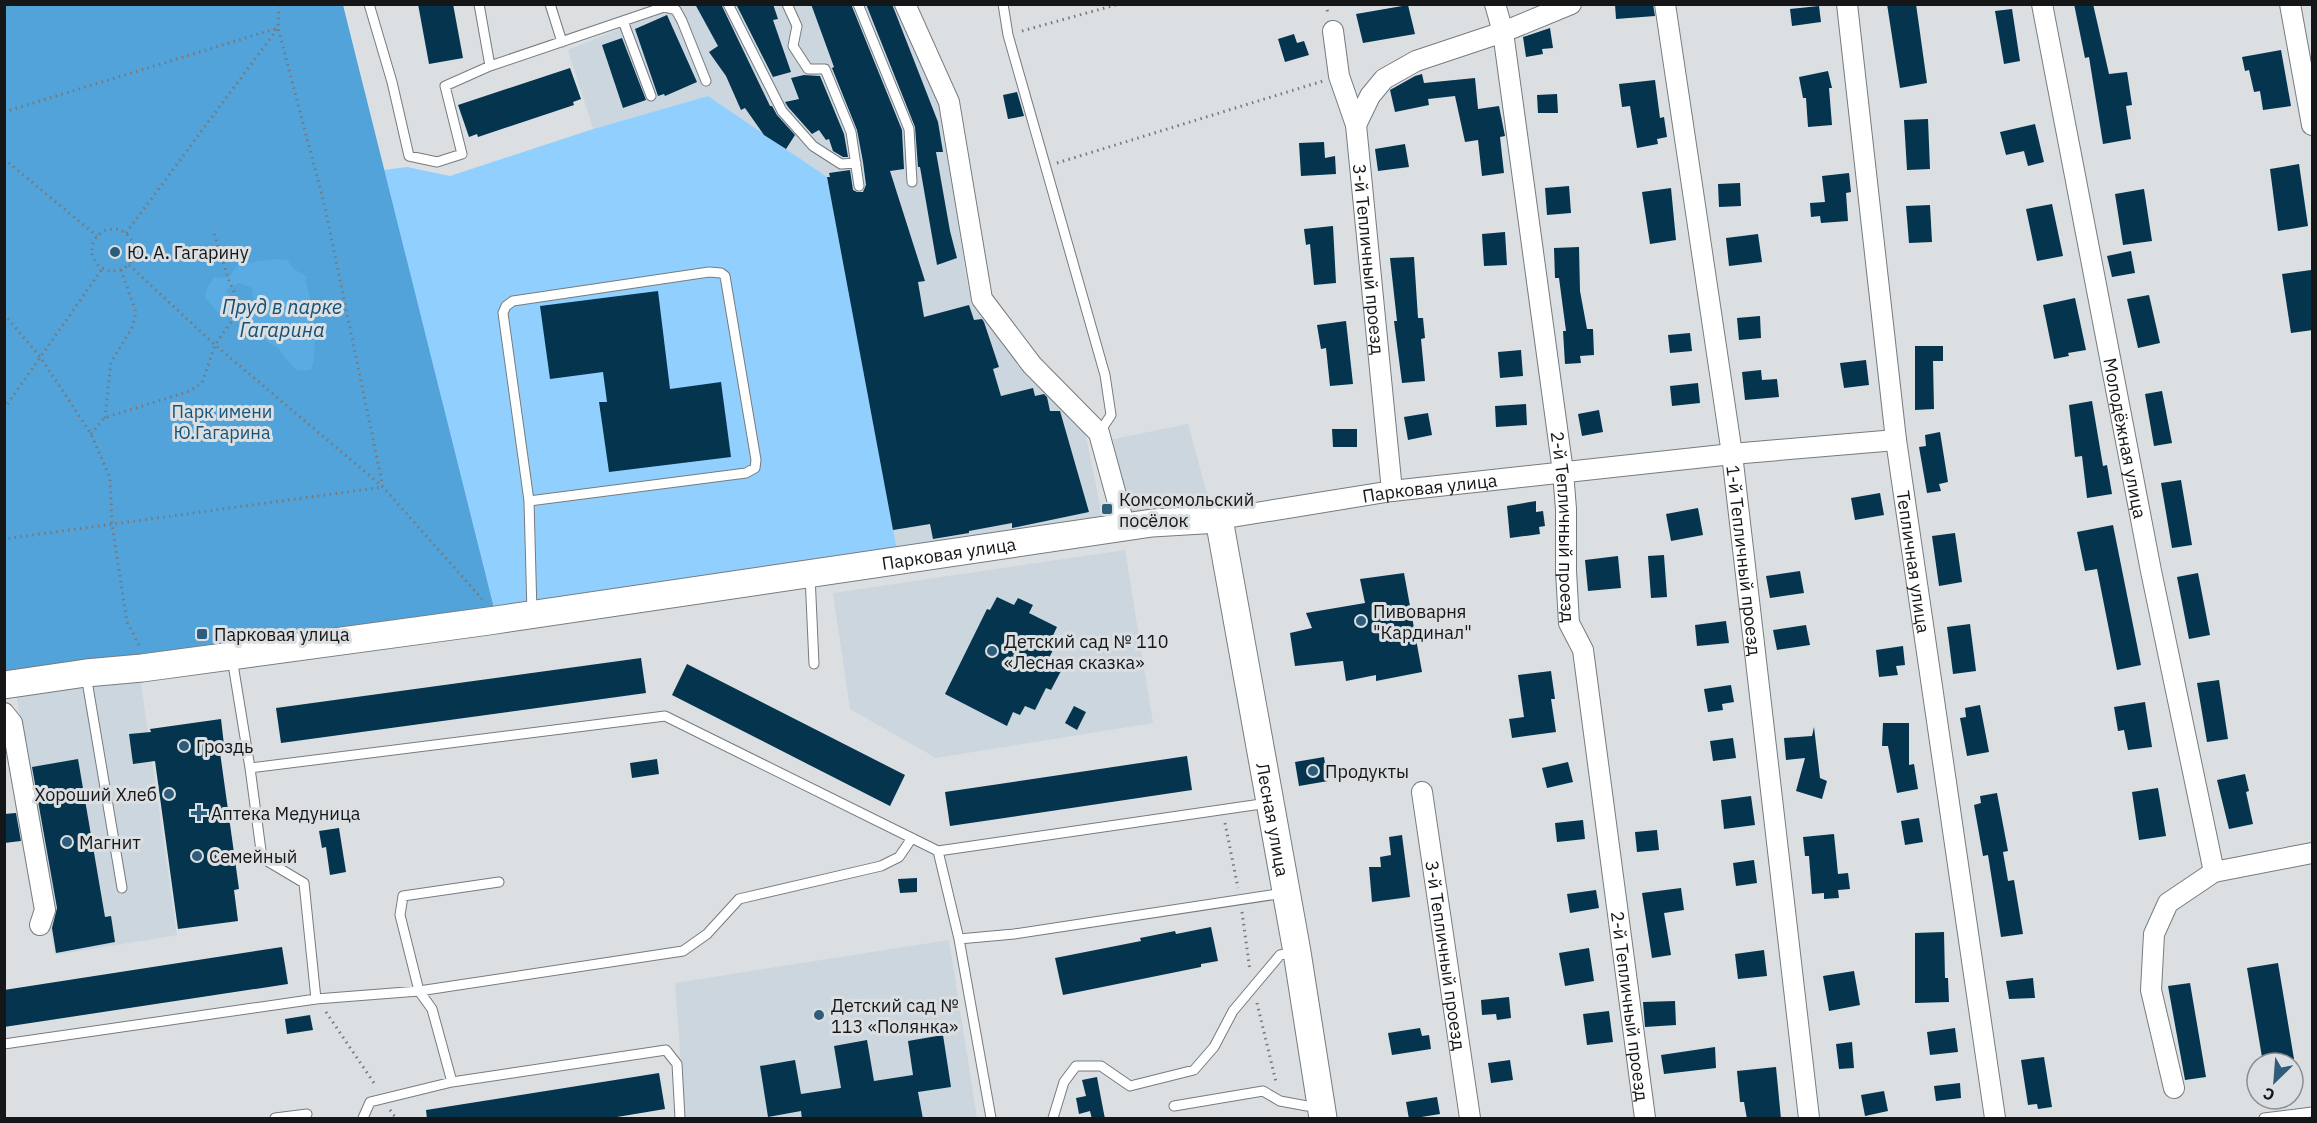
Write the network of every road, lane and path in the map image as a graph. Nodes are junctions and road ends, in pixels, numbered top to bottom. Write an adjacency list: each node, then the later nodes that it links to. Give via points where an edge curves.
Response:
1 (369, 4): 23 (lane, via 409,156 437,162 462,154 445,86)
2 (479, 4): 23 (lane)
3 (550, 4): 22 (lane)
4 (728, 4): 31 (lane, via 782,111 813,146 841,164)
5 (787, 4): 31 (lane, via 798,26 793,46 808,69 825,69 851,132)
6 (858, 4): 33 (lane, via 909,129)
7 (905, 4): 46 (street, via 949,102 982,299 1032,365)
8 (1003, 4): 21 (lane)
9 (1119, 4): 21 (path)
10 (1495, 4): 20 (street, 2-й Тепличный проезд)
11 (1571, 4): 20 (street)
12 (1665, 4): 49 (street, 1-й Тепличный проезд)
13 (1847, 4): 48 (street, Тепличная улица)
14 (2042, 4): 74 (street, Молодёжная улица, via 2151,570)
15 (2290, 4): 29 (street)
16 (279, 7): 18 (path)
17 (623, 21): 22 (lane); 25 (lane, via 664,7 675,10); 26 (lane)
18 (278, 28): 27 (path); 36 (path); 51 (path, via 324,203)
19 (1333, 31): 24 (street, 3-й Тепличный проезд)
20 (1503, 32): 28 (street, via 1416,61 1384,78); 50 (street, 2-й Тепличный проезд)
21 (1008, 35): 32 (lane)
22 (562, 42): 23 (lane)
23 (490, 66)
24 (1339, 76): 28 (street, 3-й Тепличный проезд); 32 (path)
25 (706, 81)
26 (651, 96)
27 (4, 112)
28 (1356, 124): 52 (street, 3-й Тепличный проезд)
29 (2313, 125)
30 (4, 159): 37 (path)
31 (856, 163): 34 (lane)
32 (1046, 166): 46 (lane, via 1105,375 1112,416)
33 (912, 182)
34 (859, 186)
35 (213, 230): 42 (path, via 241,308)
36 (126, 233): 37 (path, via 111,229); 38 (path, via 135,249)
37 (97, 236): 39 (path, via 92,249 96,264)
38 (129, 265): 40 (path); 42 (path)
39 (102, 269): 40 (path); 43 (path)
40 (121, 270): 45 (path, via 136,312 132,328 111,362)
41 (4, 314): 43 (path)
42 (215, 345): 45 (path, via 202,383 190,391); 51 (path)
43 (41, 358): 44 (path); 47 (path)
44 (4, 410)
45 (104, 418): 47 (path)
46 (1099, 433): 56 (street)
47 (91, 434): 55 (path, via 110,478)
48 (1896, 440): 49 (street, Парковая улица); 103 (street, Тепличная улица)
49 (1732, 453): 50 (street, Парковая улица); 102 (street, 1-й Тепличный проезд)
50 (1563, 472): 52 (street, Парковая улица); 101 (street, 2-й Тепличный проезд, via 1569,623 1583,650)
51 (383, 487): 55 (path); 60 (path, via 485,603)
52 (1392, 491): 54 (street, Парковая улица)
53 (529, 501): 53 (lane, via 746,473 755,468 725,276 709,272 513,301 506,306 503,313); 59 (lane)
54 (1219, 519): 56 (street, Парковая улица); 69 (street, Лесная улица)
55 (112, 524): 57 (path); 63 (path, via 127,622 139,646)
56 (1125, 528): 58 (street, Парковая улица)
57 (4, 540)
58 (810, 573): 59 (street, Парковая улица); 62 (lane)
59 (532, 614): 60 (street, Парковая улица)
60 (489, 621): 61 (street, Парковая улица)
61 (231, 655): 63 (street, Парковая улица); 67 (lane)
62 (813, 664)
63 (142, 668): 64 (street, Парковая улица)
64 (86, 673): 65 (street, Парковая улица); 76 (lane)
65 (4, 685)
66 (4, 713): 79 (street, via 12,723 45,909)
67 (250, 768): 71 (lane, via 665,716); 84 (lane, via 262,858 304,883)
68 (1422, 792): 100 (street, 3-й Тепличный проезд)
69 (1270, 802): 70 (lane); 77 (street, Лесная улица)
70 (1222, 810): 72 (lane); 78 (path)
71 (912, 838): 72 (lane); 83 (lane, via 899,857 881,866 739,899 707,934 683,951)
72 (938, 851): 80 (lane)
73 (2313, 853): 74 (street)
74 (2214, 872): 87 (street, via 2168,903 2154,934 2151,990)
75 (499, 882): 83 (lane, via 403,896 400,915)
76 (122, 888)
77 (1286, 893): 78 (lane); 81 (street, Лесная улица)
78 (1240, 900): 80 (lane); 82 (path)
79 (40, 925)
80 (959, 939): 98 (lane)
81 (1297, 952): 82 (lane, via 1280,955); 91 (street, Лесная улица)
82 (1253, 987): 89 (path); 99 (lane, via 1194,1070 1130,1086 1101,1066 1076,1066 1064,1082)
83 (419, 991): 84 (lane); 86 (lane, via 432,1009)
84 (316, 999): 85 (lane); 88 (path)
85 (4, 1044)
86 (452, 1082): 88 (lane); 97 (lane, via 666,1050 676,1064)
87 (2174, 1088)
88 (383, 1097): 95 (lane, via 370,1102); 96 (path)
89 (1280, 1101): 90 (lane, via 1263,1091); 91 (lane)
90 (1174, 1106)
91 (1322, 1112)
92 (2313, 1112): 104 (lane)
93 (308, 1114): 94 (lane)
94 (275, 1119)
95 (363, 1119)
96 (396, 1119)
97 (680, 1119)
98 (991, 1119)
99 (1053, 1119)
100 (1470, 1119)
101 (1645, 1119)
102 (1809, 1119)
103 (1995, 1119)
104 (2264, 1119)

